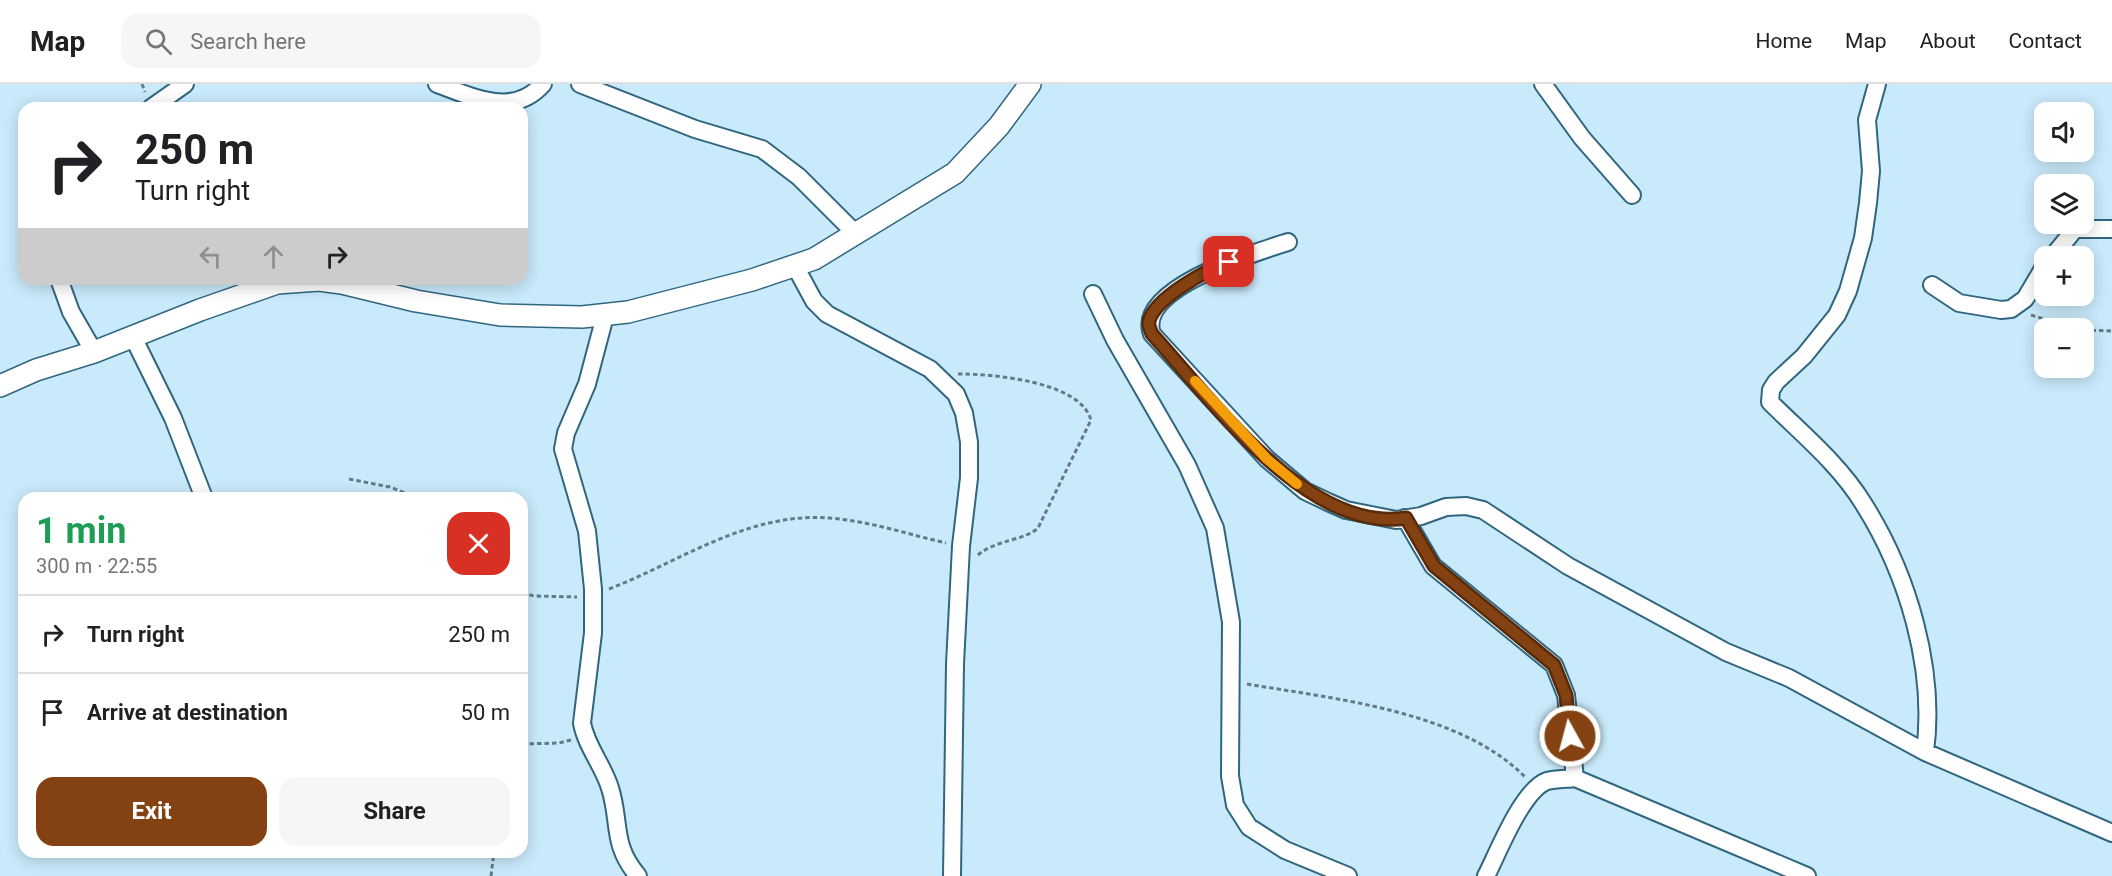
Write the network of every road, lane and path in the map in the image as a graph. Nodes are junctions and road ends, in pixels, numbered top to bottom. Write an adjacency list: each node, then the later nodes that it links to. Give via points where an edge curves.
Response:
1 (185, 84): 8 (street)
2 (436, 84): 9 (street, via 472,97)
3 (543, 84): 10 (street, via 531,97)
4 (580, 84): 13 (street, via 695,129 762,149 799,177)
5 (1030, 84): 13 (street, via 999,126 955,173)
6 (1543, 84): 11 (street, via 1582,138)
7 (1877, 84): 43 (street, via 1867,120 1871,171 1868,203 1848,291 1837,315 1804,356 1776,382 1769,396 1770,402 1821,452 1863,502 1889,551 1910,601 1927,690 1929,722)
8 (160, 102)
9 (506, 102)
10 (516, 102)
11 (1632, 195)
12 (2112, 229): 15 (street, via 2075,229)
13 (855, 233): 16 (street, via 814,259)
14 (1288, 242): 35 (street, via 1213,268 1182,286 1150,317 1152,334 1267,459 1305,490 1346,510 1374,517)
15 (2061, 246)
16 (795, 266): 24 (street); 30 (street, via 814,301 827,314)
17 (2034, 284): 23 (street, via 2025,299)
18 (61, 285): 29 (street, via 71,312)
19 (270, 285): 28 (street)
20 (350, 285): 24 (street, via 500,315)
21 (1932, 285): 23 (street, via 1959,303 2001,310)
22 (1094, 294): 40 (street, via 1187,465 1215,528 1231,622)
23 (2013, 308): 25 (path)
24 (605, 316): 39 (street, via 588,384 563,449 587,531)
25 (2037, 318)
26 (2094, 330): 27 (path)
27 (2112, 331)
28 (133, 337): 29 (street); 33 (street, via 173,418)
29 (94, 352): 31 (street)
30 (934, 373): 36 (street, via 960,399 967,429 969,478); 37 (path, via 1038,383 1082,405 1091,420 1038,528 1033,533 995,543)
31 (0, 386)
32 (350, 479): 34 (path)
33 (202, 492)
34 (403, 492)
35 (1406, 518): 43 (street, via 1446,507 1484,510 1568,566 1726,652 1789,678); 44 (street, via 1434,566 1554,665 1566,695)
36 (961, 546): 37 (street); 39 (path, via 854,520 826,518 765,524 713,541)
37 (960, 573): 50 (street, via 954,664)
38 (528, 594): 39 (path, via 561,598)
39 (594, 595): 41 (street)
40 (1233, 682): 45 (path, via 1374,706 1435,724 1505,759); 51 (street, via 1230,776 1235,806 1249,826 1285,850)
41 (584, 734): 42 (path, via 559,743); 49 (street, via 609,785 621,849)
42 (528, 744)
43 (1925, 752): 46 (street)
44 (1575, 778): 45 (street, via 1547,781); 53 (street)
45 (1536, 788): 52 (street)
46 (2112, 832)
47 (493, 858): 48 (path)
48 (491, 876)
49 (638, 876)
50 (952, 876)
51 (1348, 876)
52 (1486, 876)
53 (1807, 876)

